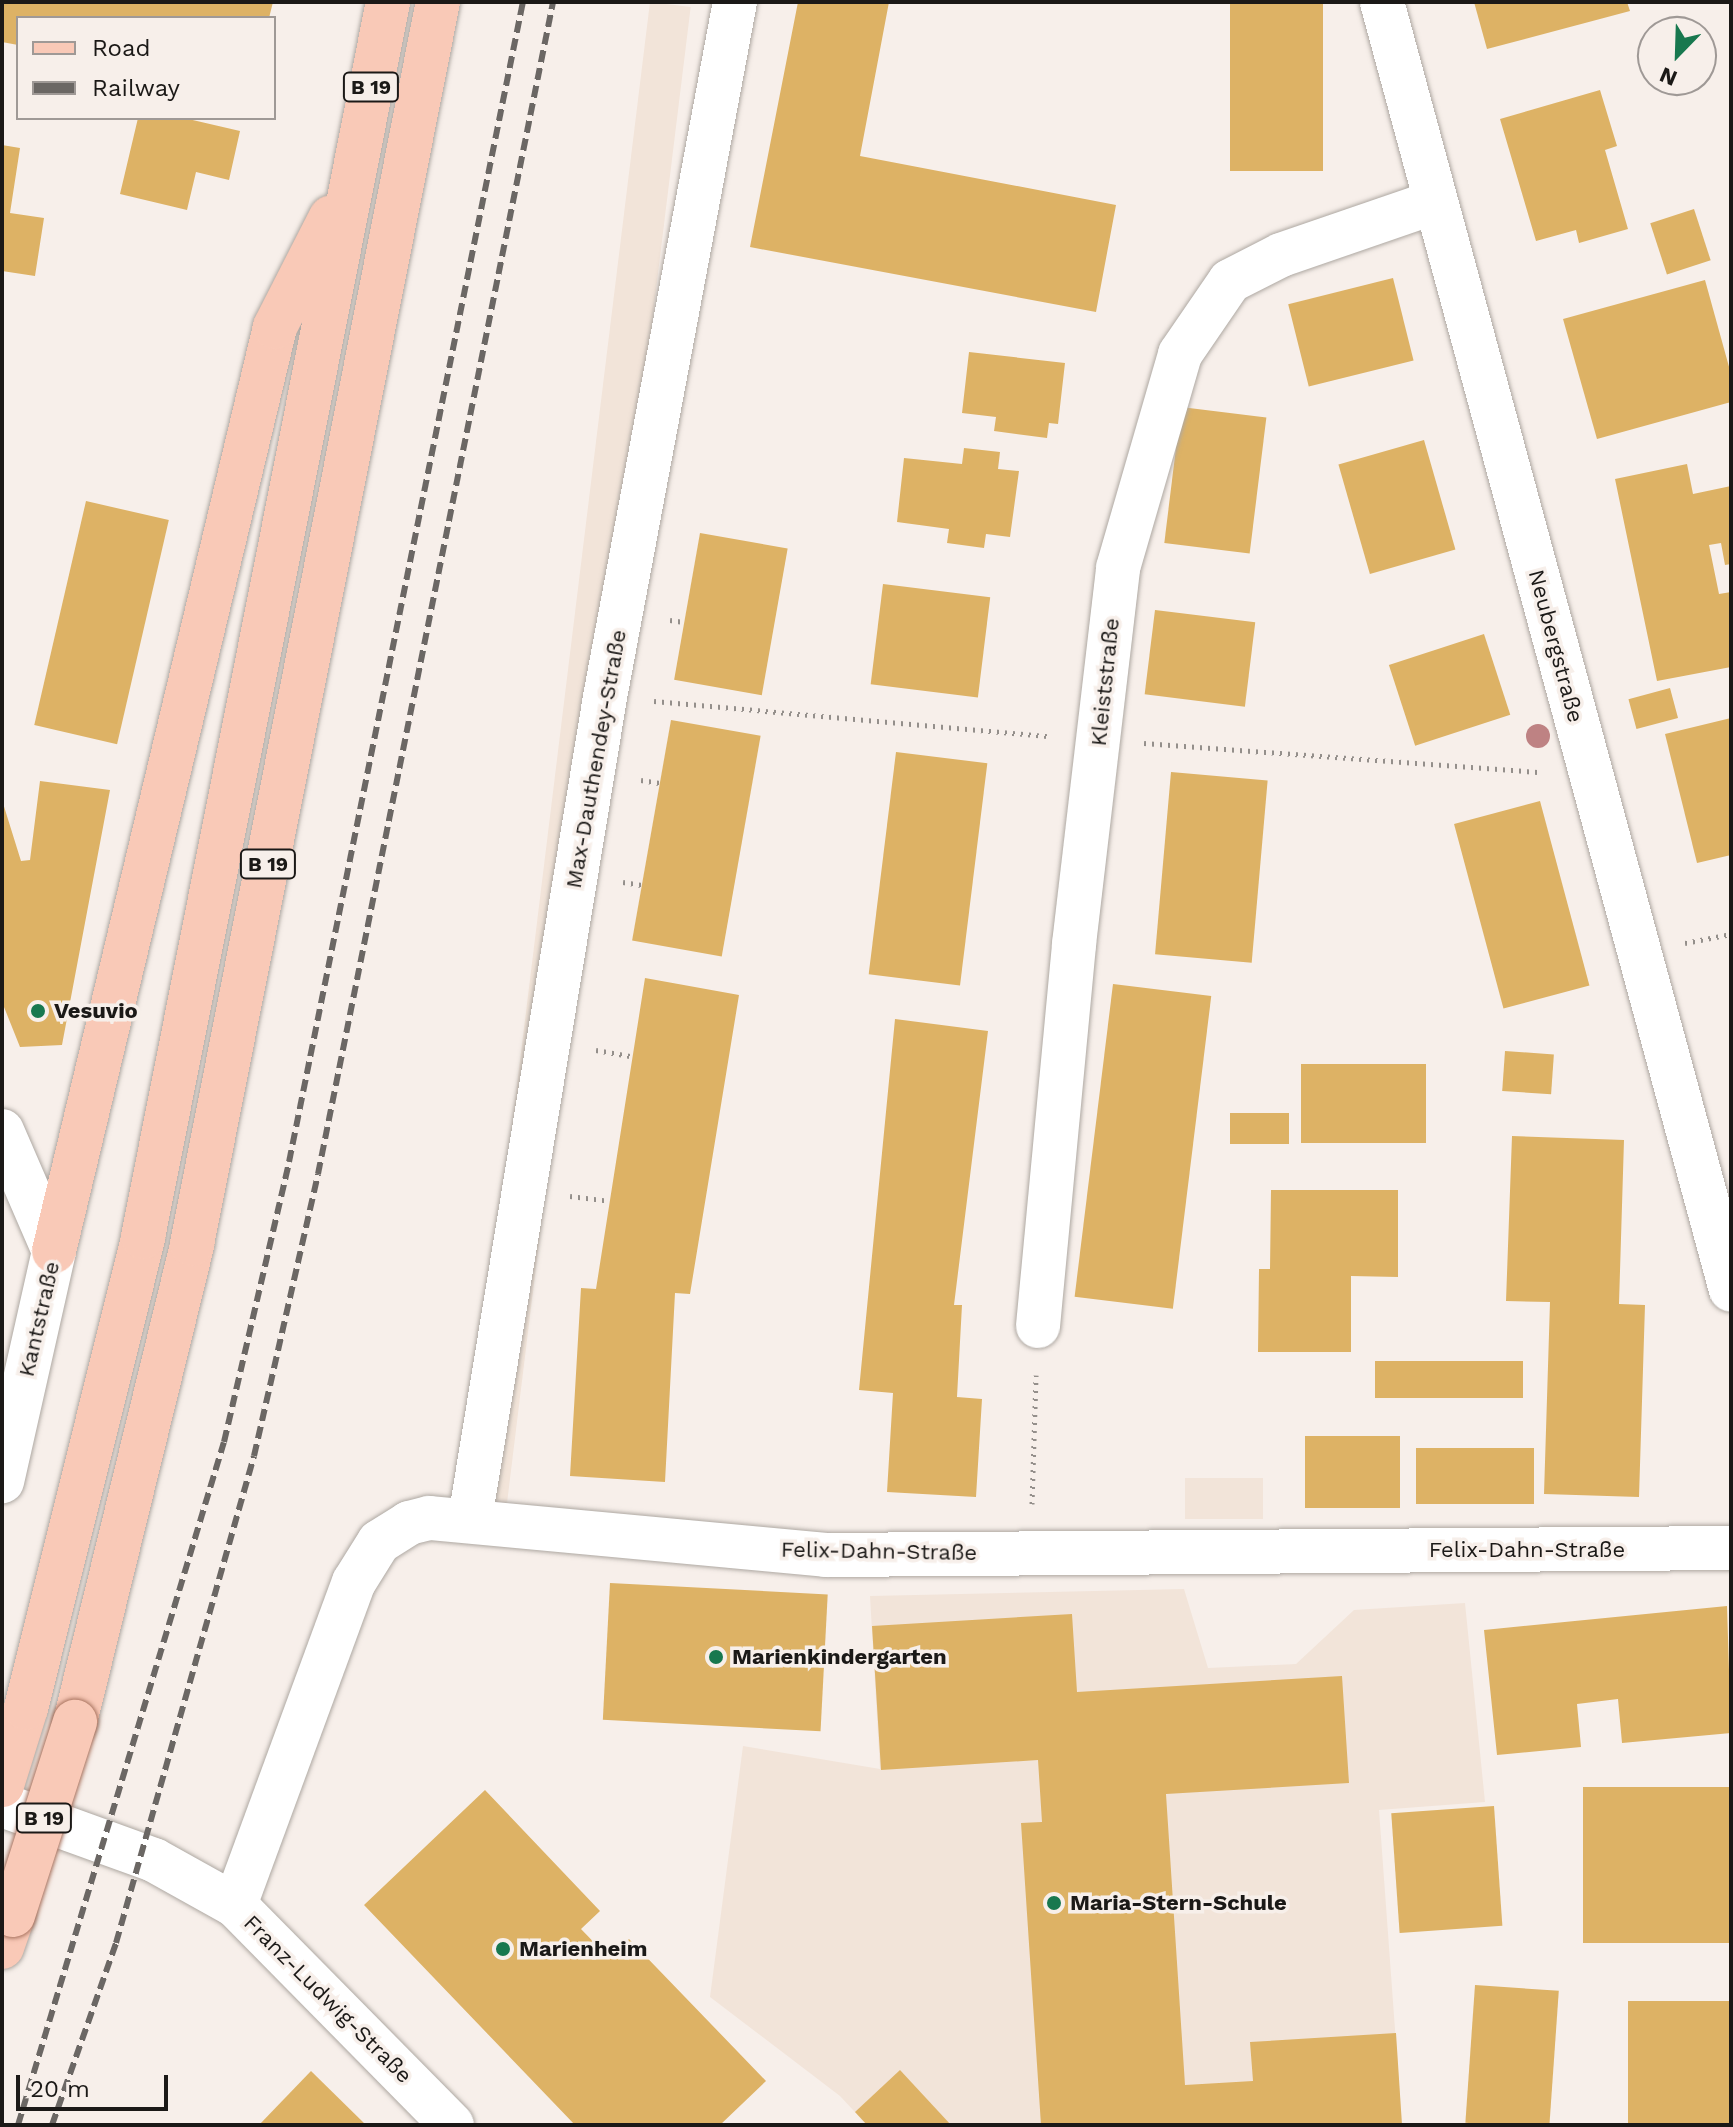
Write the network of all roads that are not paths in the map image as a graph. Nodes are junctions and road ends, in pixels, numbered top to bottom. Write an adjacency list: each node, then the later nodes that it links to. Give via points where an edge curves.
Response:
1 (388, 2): 5 (main road, B 19)
2 (438, 2): 17 (main road, B 19, bridge, via 192,1244 75,1722)
3 (735, 2): 12 (street, Max-Dauthendey-Straße, via 605,697)
4 (1382, 2): 6 (street, Neubergstraße)
5 (355, 173): 8 (main road, via 275,327); 14 (main road, B 19, via 143,1237 26,1708)
6 (1435, 202): 9 (street, Neubergstraße); 10 (street, Kleiststraße, via 1281,255 1230,281 1180,354 1118,568)
7 (2, 1131): 8 (street)
8 (54, 1251): 11 (street, Kantstraße)
9 (1731, 1290)
10 (1038, 1326)
11 (2, 1481)
12 (470, 1519): 13 (street, Felix-Dahn-Straße, via 825,1555); 16 (street, Felix-Dahn-Straße, via 409,1523 369,1555 354,1582)
13 (1731, 1548)
14 (2, 1785)
15 (2, 1805): 16 (street, Franz-Ludwig-Straße, via 154,1860)
16 (235, 1905): 18 (street, Franz-Ludwig-Straße)
17 (7, 1931)
18 (452, 2125)

